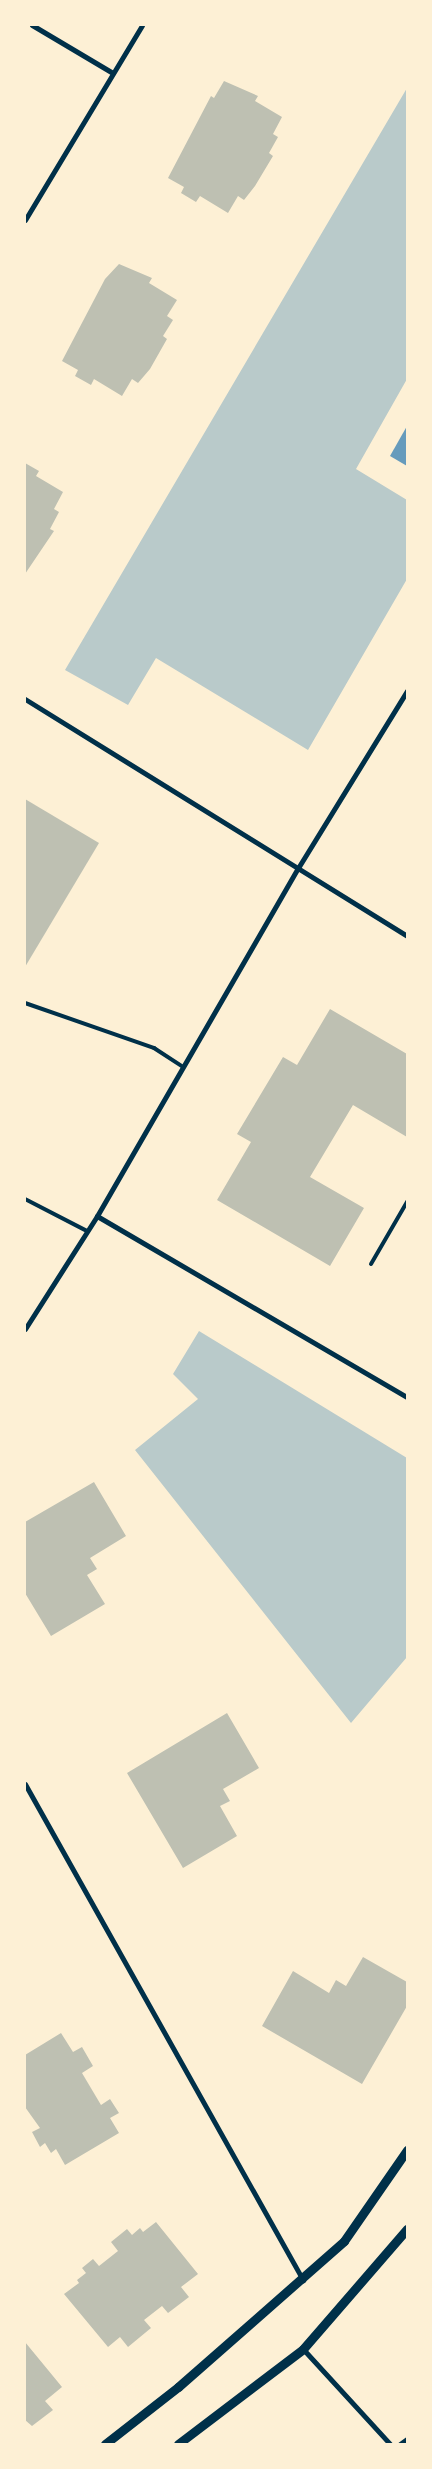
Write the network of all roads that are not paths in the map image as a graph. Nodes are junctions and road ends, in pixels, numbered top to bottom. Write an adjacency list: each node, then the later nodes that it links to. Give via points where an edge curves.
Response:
1 (32, 25): 3 (street)
2 (142, 25): 3 (street)
3 (114, 73): 4 (street)
4 (25, 220)
5 (407, 691): 7 (street)
6 (25, 699): 7 (street)
7 (298, 868): 8 (street); 10 (street)
8 (407, 936)
9 (25, 1003): 10 (lane, via 154,1048)
10 (183, 1068): 13 (street)
11 (25, 1199): 14 (lane)
12 (407, 1202): 15 (lane)
13 (97, 1216): 14 (street); 17 (street)
14 (87, 1231): 16 (street)
15 (371, 1264)
16 (25, 1329)
17 (407, 1397)
18 (25, 1784): 21 (street)
19 (407, 2150): 21 (street, via 344,2241)
20 (407, 2229): 22 (street)
21 (303, 2281): 24 (street)
22 (303, 2349): 25 (street); 26 (street)
23 (407, 2438): 27 (street)
24 (105, 2444)
25 (178, 2444)
26 (390, 2444)
27 (400, 2444)

